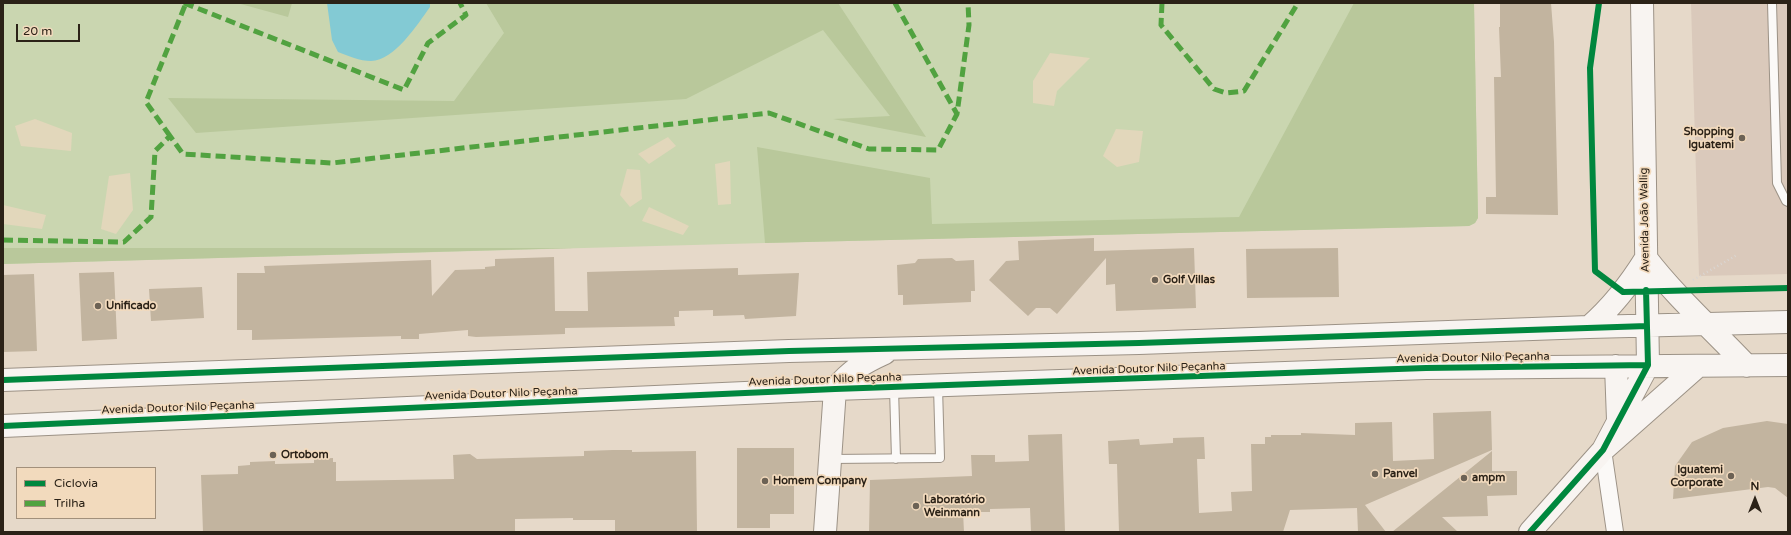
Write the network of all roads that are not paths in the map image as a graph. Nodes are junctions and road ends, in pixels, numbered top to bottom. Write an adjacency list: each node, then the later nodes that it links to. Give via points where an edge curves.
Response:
1 (1642, 3): 4 (main road, Avenida João Wallig)
2 (1772, 3): 3 (lane, via 1777,183)
3 (1788, 202)
4 (1646, 258): 6 (main road, via 1673,291); 7 (main road, Avenida João Wallig); 8 (main road, via 1608,310)
5 (1788, 322): 6 (main road)
6 (1708, 324): 7 (main road); 14 (main road)
7 (1647, 326): 8 (main road); 10 (main road, Avenida João Wallig)
8 (1589, 327): 9 (main road, via 1139,344)
9 (891, 350): 15 (main road, via 789,351); 18 (main road, via 859,365)
10 (1648, 365): 12 (main road, Avenida Doutor Nilo Peçanha); 13 (main road, Avenida Doutor Nilo Peçanha); 19 (main road)
11 (1788, 365): 14 (main road, Avenida Doutor Nilo Peçanha)
12 (1616, 366): 16 (main road, Avenida Doutor Nilo Peçanha, via 1426,368); 19 (main road)
13 (1698, 366): 14 (main road, Avenida Doutor Nilo Peçanha); 21 (main road)
14 (1747, 366)
15 (3, 380)
16 (938, 386): 17 (main road, Avenida Doutor Nilo Peçanha); 23 (lane, via 940,458)
17 (894, 388): 18 (main road, Avenida Doutor Nilo Peçanha); 23 (lane)
18 (835, 389): 20 (main road, Avenida Doutor Nilo Peçanha); 22 (main road)
19 (1618, 420): 21 (main road)
20 (3, 426)
21 (1603, 450): 25 (main road); 26 (street)
22 (830, 459): 23 (lane); 24 (main road)
23 (896, 459)
24 (824, 532)
25 (1530, 532)
26 (1615, 532)

